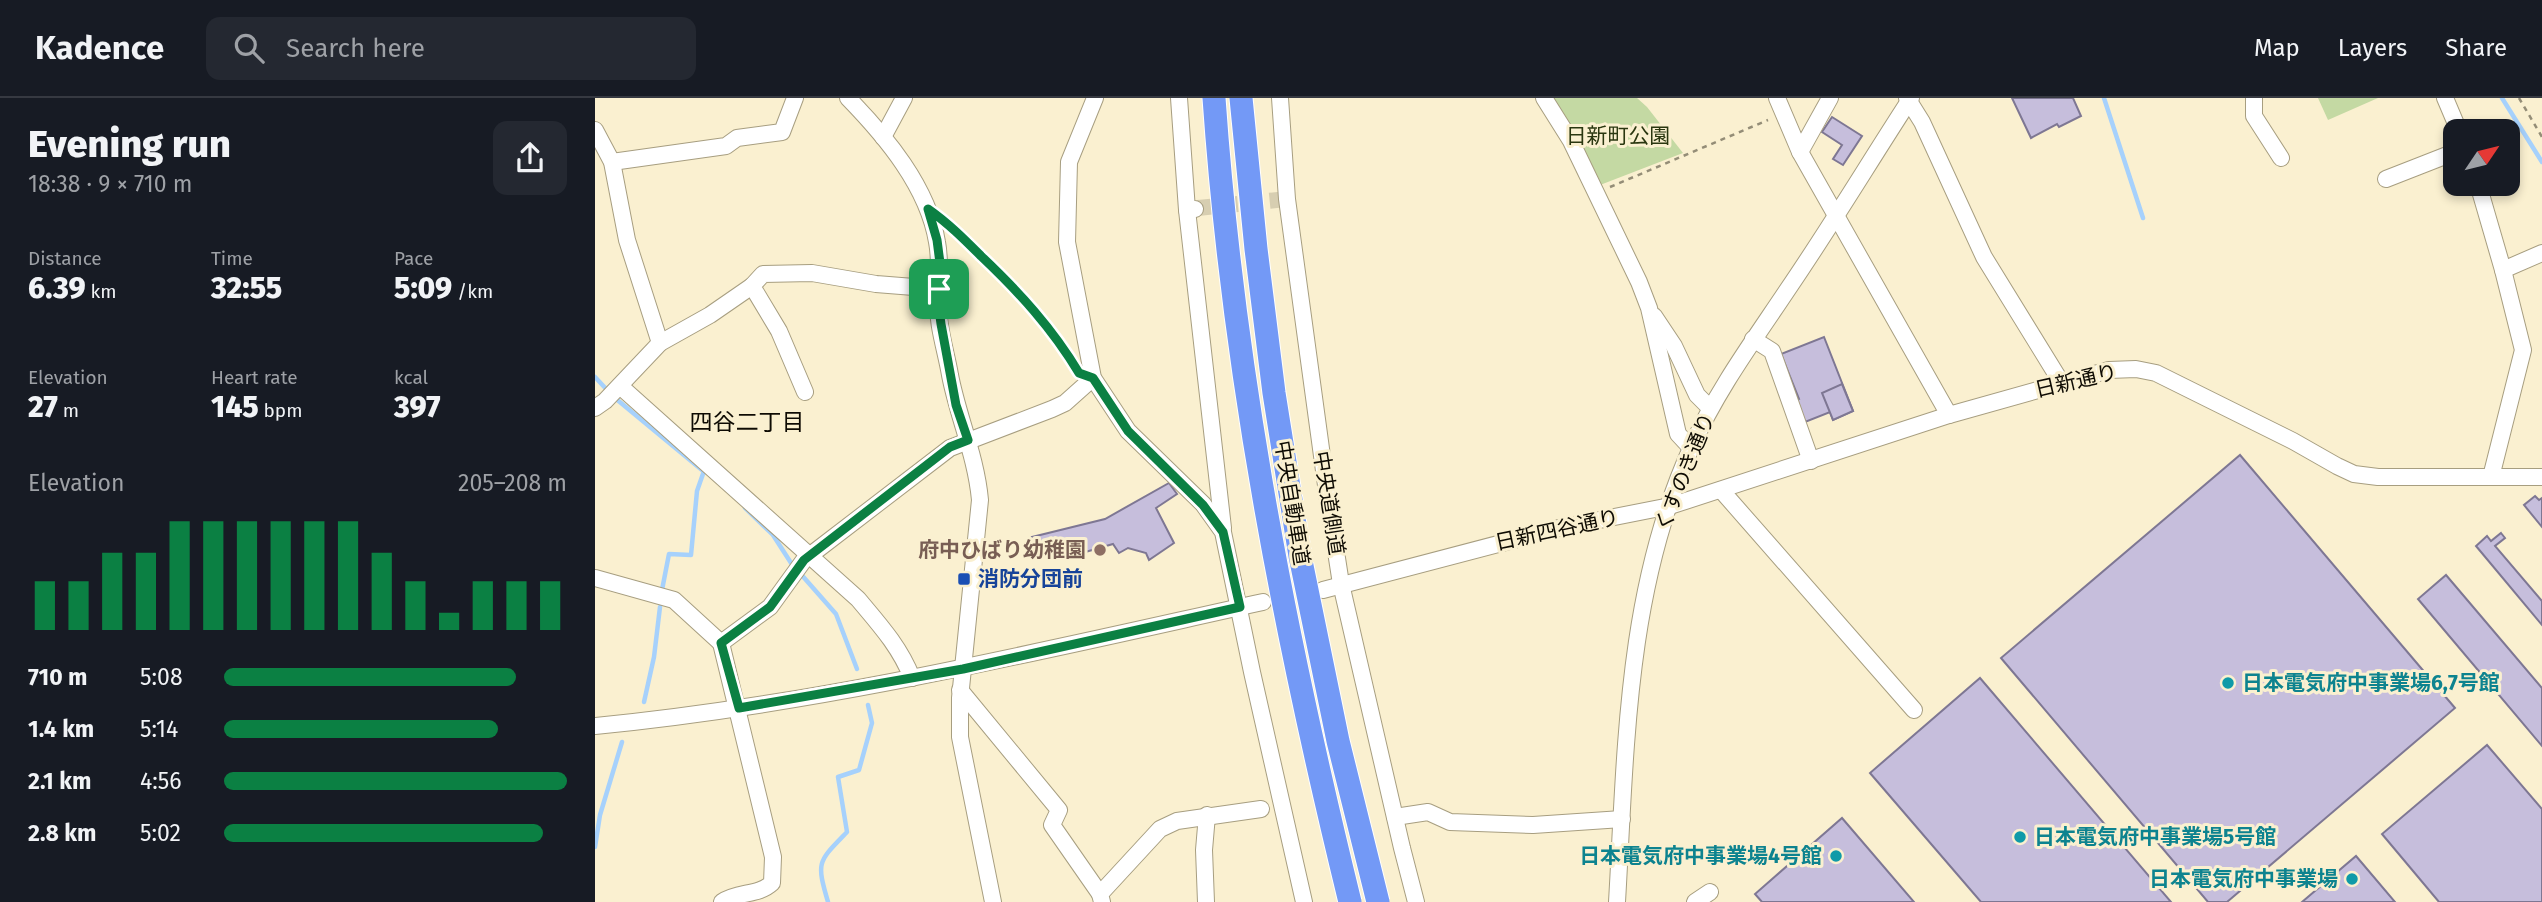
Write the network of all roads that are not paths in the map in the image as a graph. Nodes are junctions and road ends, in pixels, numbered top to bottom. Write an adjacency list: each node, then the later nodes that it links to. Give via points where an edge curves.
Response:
1 (795, 98): 21 (street, via 782,132 737,138 726,146)
2 (848, 98): 17 (street)
3 (904, 98): 17 (street)
4 (1095, 98): 32 (street, via 1069,162 1067,242)
5 (1179, 98): 46 (street)
6 (1214, 98): 70 (highway, 中央自動車道, bridge, via 1246,398 1311,744)
7 (1241, 98): 71 (highway, 中央自動車道, bridge, via 1272,380 1300,556 1338,741)
8 (1280, 98): 49 (street, 中央道側道, via 1287,199)
9 (1544, 98): 29 (street, via 1571,141)
10 (1777, 98): 18 (street)
11 (1830, 98): 18 (street)
12 (2253, 98): 20 (street, via 2254,116)
13 (2445, 98): 15 (street)
14 (1910, 99): 24 (street, くすのき通り); 33 (street, via 1985,257)
15 (2454, 119)
16 (595, 130): 21 (street)
17 (883, 137): 28 (street, via 928,209 937,240)
18 (1800, 152): 24 (street)
19 (2443, 157): 22 (street)
20 (2281, 158)
21 (612, 162): 31 (street, via 627,240)
22 (2386, 179)
23 (2481, 196): 26 (street)
24 (1835, 214): 30 (street, くすのき通り); 38 (street)
25 (2542, 253): 26 (street)
26 (2503, 270): 42 (street, via 2523,350)
27 (752, 286): 28 (street, via 763,274 812,272); 31 (street); 35 (street, via 779,331)
28 (939, 289): 39 (street, via 956,405)
29 (1649, 308): 37 (street, via 1674,346 1697,395); 40 (street, via 1678,434)
30 (1753, 339): 37 (street, くすのき通り); 41 (street, via 1772,351)
31 (660, 343): 34 (street)
32 (1093, 378): 39 (street, via 1065,403); 46 (street, via 1128,431 1203,505)
33 (2061, 382): 38 (street, 日新通り); 42 (street, 日新通り, via 2109,370 2144,370 2183,385 2354,474)
34 (620, 386): 36 (street); 47 (street)
35 (805, 393)
36 (600, 405)
37 (1710, 408): 40 (street, くすのき通り)
38 (1949, 415): 41 (street, 日新四谷通り)
39 (968, 440): 47 (street, via 950,447); 54 (street, via 980,500)
40 (1691, 448): 45 (street, くすのき通り)
41 (1811, 461): 44 (street, 日新四谷通り)
42 (2491, 477): 43 (street, 日新通り)
43 (2542, 477)
44 (1721, 490): 45 (street, 日新四谷通り); 58 (street)
45 (1670, 506): 49 (street, 日新四谷通り, via 1559,527); 63 (street, くすのき通り, via 1637,629)
46 (1223, 532): 52 (street)
47 (807, 558): 53 (street, via 770,607); 55 (street, via 858,599 890,637)
48 (595, 578): 53 (street, via 674,600)
49 (1342, 584): 50 (street, 日新四谷通り); 62 (street, 中央道側道)
50 (1323, 590)
51 (1263, 603): 52 (street)
52 (1240, 607): 54 (street); 69 (street)
53 (721, 643): 57 (street)
54 (963, 669): 55 (street); 56 (street)
55 (912, 678): 57 (street)
56 (960, 690): 65 (street, via 1059,810 1052,825); 67 (street, via 960,737)
57 (739, 708): 59 (street); 66 (street, via 773,857 772,883)
58 (1914, 710)
59 (595, 726)
60 (1261, 809): 61 (street)
61 (1207, 815): 65 (street, via 1160,829); 68 (street, via 1203,850)
62 (1395, 817): 63 (street, via 1428,813 1450,822 1533,825); 72 (street, 中央道側道)
63 (1622, 819): 73 (street, くすのき通り)
64 (1710, 892): 74 (street)
65 (1101, 898)
66 (722, 902)
67 (993, 902)
68 (1206, 902)
69 (1304, 902)
70 (1350, 902)
71 (1378, 902)
72 (1416, 902)
73 (1617, 902)
74 (1695, 902)

